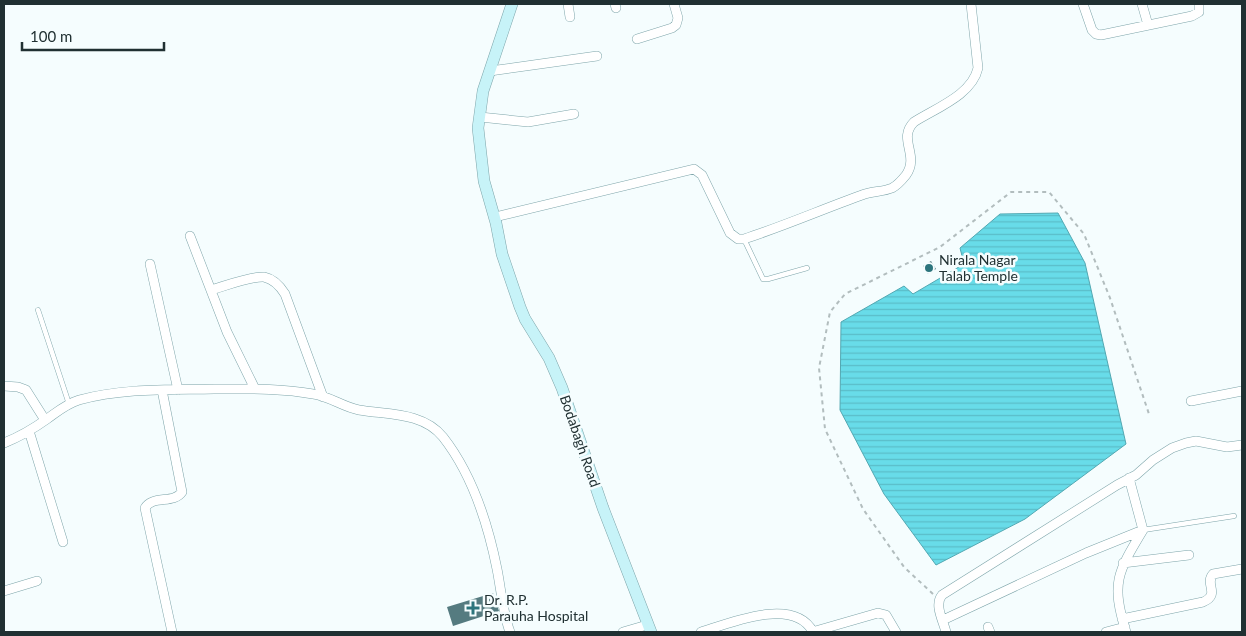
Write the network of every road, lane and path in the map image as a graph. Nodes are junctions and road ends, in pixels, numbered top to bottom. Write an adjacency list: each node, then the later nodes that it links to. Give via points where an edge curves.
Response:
1 (512, 4): 12 (street, Bodabagh Road)
2 (568, 4): 8 (street)
3 (674, 4): 10 (street, via 678,18 676,25)
4 (971, 4): 17 (street, via 978,68 976,76 961,94 909,127 907,138 911,163 900,182 890,189 864,194)
5 (1083, 4): 9 (street, via 1096,34)
6 (1142, 4): 9 (street)
7 (1199, 4): 9 (street, via 1196,14)
8 (570, 17)
9 (1148, 25)
10 (637, 40)
11 (597, 56): 12 (street)
12 (490, 71): 14 (street, Bodabagh Road)
13 (574, 114): 14 (street, via 528,122)
14 (480, 117): 15 (street, Bodabagh Road, via 478,128 484,181)
15 (496, 220): 17 (street, via 694,169 702,175 730,233 738,239); 47 (street, Bodabagh Road, via 502,254 525,319 548,358 570,410)
16 (190, 236): 20 (street)
17 (744, 238): 19 (lane, via 763,279)
18 (150, 264): 25 (street)
19 (807, 268)
20 (211, 290): 23 (street, via 236,354); 27 (street, via 264,277 280,286)
21 (38, 310): 29 (lane)
22 (4, 386): 31 (street, via 26,390)
23 (255, 389): 25 (street); 27 (street, via 292,390)
24 (162, 390): 25 (street); 29 (street, via 108,394); 49 (street, via 182,492 146,505 145,511)
25 (178, 390)
26 (1242, 391): 28 (street)
27 (323, 397): 48 (street, via 356,409 421,419 443,437 463,469 482,513 493,549)
28 (1191, 400)
29 (69, 404): 31 (street)
30 (1149, 414): 44 (path, via 1110,298 1084,234 1049,192 1011,192 940,246 846,294 830,312 819,368 825,429 863,508 904,567)
31 (45, 420): 32 (street)
32 (29, 431): 33 (street); 38 (street)
33 (4, 443)
34 (1242, 445): 35 (street, via 1227,447 1196,441 1186,443 1172,448)
35 (1129, 478): 37 (street); 44 (street)
36 (1234, 516): 37 (lane)
37 (1143, 530): 40 (street); 45 (street)
38 (64, 542)
39 (1188, 555): 40 (street)
40 (1123, 563): 46 (street, via 1118,598)
41 (1242, 569): 46 (street, via 1213,574 1210,580 1212,594 1203,602)
42 (38, 582): 43 (street)
43 (4, 591)
44 (938, 599): 45 (street)
45 (943, 620): 54 (street)
46 (1124, 626): 55 (street)
47 (649, 629): 50 (street)
48 (507, 631)
49 (172, 632)
50 (623, 632)
51 (701, 632): 52 (street, via 768,614 797,617 806,622)
52 (812, 632): 53 (street, via 878,613 889,618)
53 (896, 632)
54 (946, 632)
55 (1106, 632)

